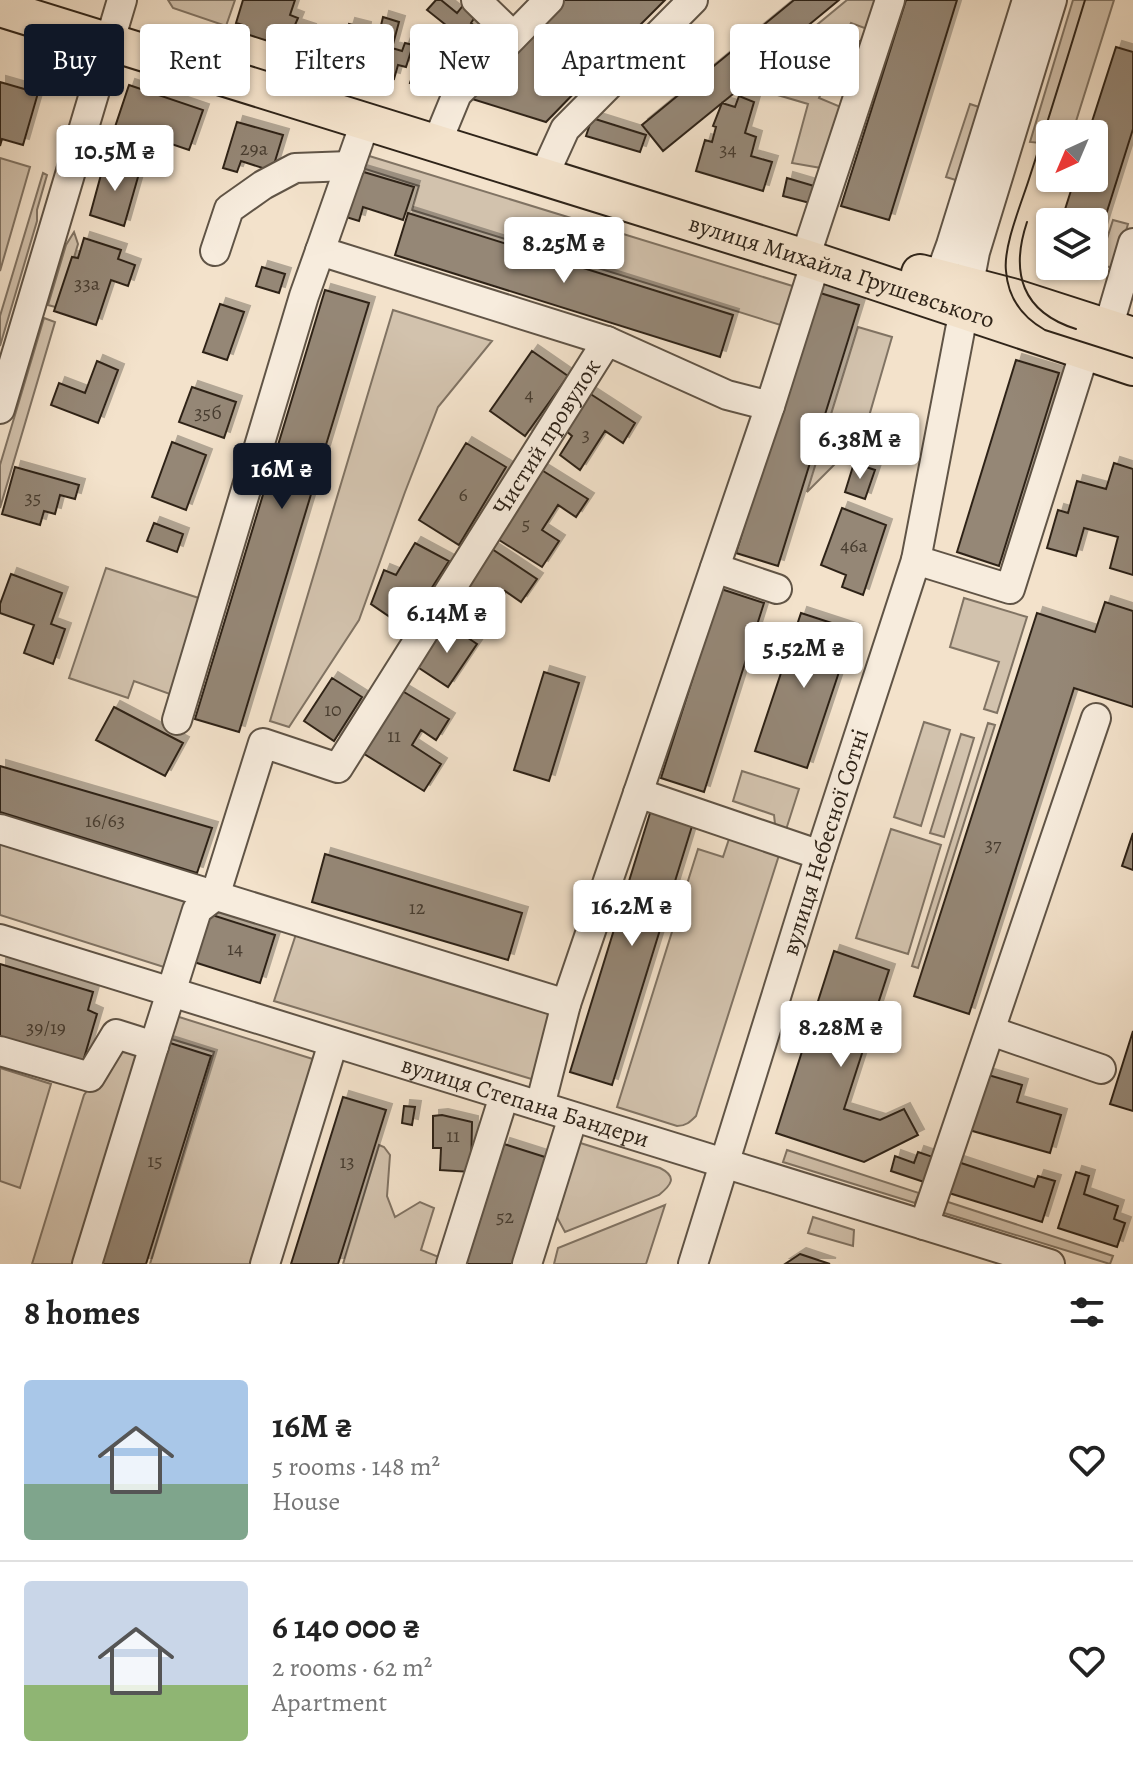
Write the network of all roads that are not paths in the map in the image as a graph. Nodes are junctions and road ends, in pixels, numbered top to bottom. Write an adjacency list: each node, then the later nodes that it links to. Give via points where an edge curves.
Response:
1 (28, 0): 9 (main road, вулиця Михайла Грушевського)
2 (476, 0): 10 (street)
3 (549, 0): 11 (street)
4 (693, 0): 15 (street, via 565,129)
5 (890, 0): 20 (street)
6 (1027, 0): 21 (street, вулиця Небесної Сотні, via 956,230)
7 (1052, 0): 21 (street, вулиця Небесної Сотні, via 975,252)
8 (0, 8): 9 (main road, вулиця Михайла Грушевського)
9 (115, 22): 13 (main road, вулиця Михайла Грушевського); 14 (main road, вулиця Михайла Грушевського); 26 (street)
10 (501, 24)
11 (518, 31)
12 (456, 96): 14 (street)
13 (365, 123): 16 (street); 20 (main road, вулиця Михайла Грушевського)
14 (443, 128): 15 (main road, вулиця Михайла Грушевського)
15 (550, 162): 20 (main road, вулиця Михайла Грушевського)
16 (350, 166): 18 (street, via 295,168 263,185 229,209); 19 (street)
17 (1133, 243): 22 (street)
18 (215, 251)
19 (320, 251): 23 (street); 31 (street)
20 (810, 253): 21 (main road, вулиця Михайла Грушевського); 25 (street)
21 (958, 291): 22 (main road, вулиця Михайла Грушевського); 27 (street, вулиця Небесної Сотні)
22 (1109, 338): 24 (main road, вулиця Михайла Грушевського); 27 (street, via 1010,589)
23 (607, 341): 25 (street, Чистий провулок, via 727,395); 35 (street, Чистий провулок, via 338,768 263,743)
24 (1133, 367)
25 (770, 406): 28 (street)
26 (0, 409)
27 (916, 560): 34 (street, вулиця Небесної Сотні)
28 (715, 568): 29 (street); 32 (street)
29 (777, 589)
30 (1096, 718): 39 (street)
31 (177, 720)
32 (638, 793): 34 (street); 38 (street)
33 (0, 829): 35 (street)
34 (820, 855): 47 (street, вулиця Небесної Сотні)
35 (215, 896): 37 (street, via 197,910); 38 (street)
36 (0, 939): 37 (street, вулиця Степана Бандери)
37 (171, 993): 40 (street, вулиця Степана Бандери); 41 (street)
38 (566, 1004): 45 (street)
39 (991, 1031): 43 (street); 48 (street)
40 (333, 1043): 44 (street, вулиця Степана Бандери); 50 (street)
41 (154, 1046): 42 (street, via 116,1034 90,1077); 49 (street)
42 (0, 1051)
43 (1101, 1069)
44 (504, 1096): 45 (street, вулиця Степана Бандери); 51 (street)
45 (540, 1106): 46 (street, вулиця Степана Бандери)
46 (573, 1117): 47 (street, вулиця Степана Бандери); 52 (street)
47 (724, 1162): 48 (street, вулиця Степана Бандери); 53 (street, вулиця Небесної Сотні)
48 (924, 1225): 54 (street, вулиця Степана Бандери)
49 (87, 1264)
50 (265, 1264)
51 (451, 1264)
52 (527, 1264)
53 (693, 1264)
54 (1050, 1264)

